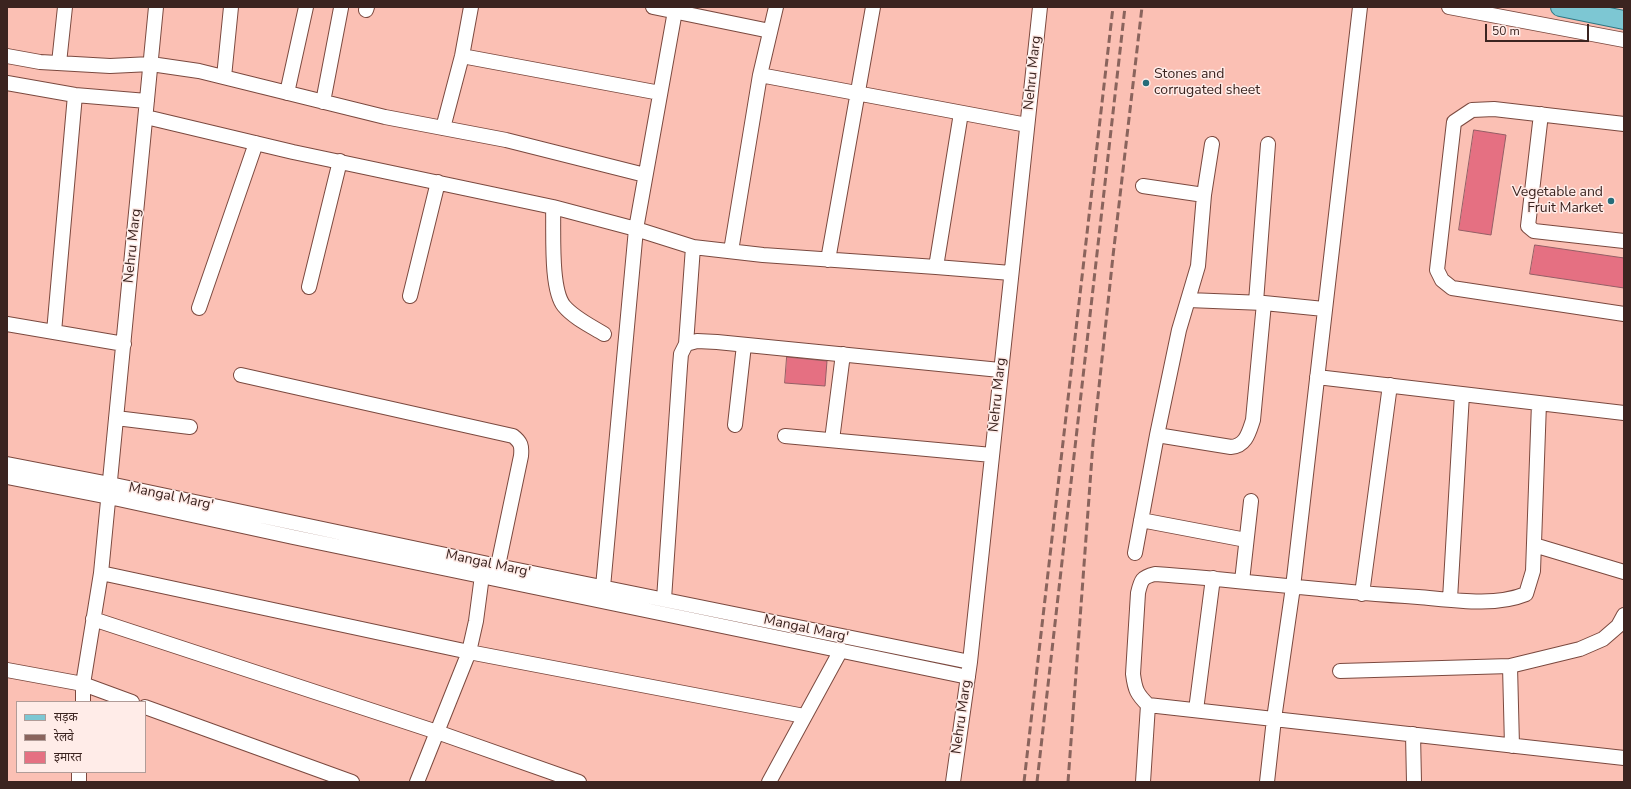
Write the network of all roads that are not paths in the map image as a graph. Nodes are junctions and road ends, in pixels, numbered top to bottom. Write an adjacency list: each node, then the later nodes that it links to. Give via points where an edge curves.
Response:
1 (65, 7): 20 (street)
2 (156, 7): 21 (street, Nehru Marg)
3 (231, 7): 23 (street)
4 (306, 7): 25 (street)
5 (471, 7): 19 (street)
6 (652, 7): 14 (street)
7 (776, 7): 16 (street)
8 (873, 7): 27 (street)
9 (1040, 7): 35 (street, Nehru Marg)
10 (1360, 7): 58 (street)
11 (1449, 7): 17 (street)
12 (1560, 7): 15 (main road)
13 (341, 8): 30 (street)
14 (675, 11): 16 (street); 26 (street)
15 (1624, 20)
16 (770, 31): 22 (street)
17 (1624, 40)
18 (7, 56): 20 (street)
19 (462, 56): 26 (street); 36 (street)
20 (59, 63): 21 (street, via 110,66)
21 (151, 64): 23 (street); 29 (street, Nehru Marg)
22 (760, 75): 27 (street); 49 (street)
23 (224, 77): 25 (street)
24 (7, 83): 28 (street)
25 (287, 93): 30 (street)
26 (660, 93): 41 (street)
27 (858, 94): 31 (street); 50 (street)
28 (75, 95): 29 (street); 61 (street)
29 (147, 101): 33 (street, Nehru Marg)
30 (322, 102): 36 (street)
31 (961, 113): 35 (street); 51 (street)
32 (1541, 114): 34 (street); 47 (street, via 1528,226 1534,231); 59 (street, via 1494,108 1472,110 1454,122 1437,270 1442,280 1452,288)
33 (146, 117): 37 (street); 63 (street, Nehru Marg)
34 (1624, 124)
35 (1027, 125): 52 (street, Nehru Marg)
36 (443, 128): 41 (street, via 506,140)
37 (256, 143): 40 (street); 57 (street)
38 (1212, 144): 44 (street)
39 (1268, 144): 56 (street)
40 (340, 161): 42 (street); 53 (street)
41 (645, 176): 46 (street)
42 (438, 182): 45 (street); 54 (street)
43 (1143, 186): 44 (street)
44 (1204, 195): 55 (street, via 1198,266)
45 (553, 207): 46 (street); 62 (street, via 554,271 560,300 564,307)
46 (636, 229): 48 (street); 95 (street)
47 (1624, 241)
48 (693, 247): 49 (street); 64 (street)
49 (731, 252): 50 (street)
50 (828, 260): 51 (street)
51 (936, 267): 52 (street)
52 (1011, 274): 67 (street, Nehru Marg)
53 (309, 287)
54 (410, 296)
55 (1188, 300): 56 (street); 77 (street, via 1179,330)
56 (1260, 302): 58 (street); 77 (street, via 1253,420 1243,443 1231,448)
57 (200, 308)
58 (1324, 309): 69 (street)
59 (1624, 314)
60 (7, 324): 61 (street)
61 (54, 332): 63 (street)
62 (604, 334)
63 (124, 344): 74 (street, Nehru Marg)
64 (686, 344): 65 (street, via 697,341); 98 (street, via 681,354)
65 (744, 345): 66 (street); 75 (street)
66 (843, 354): 67 (street); 79 (street)
67 (1000, 370): 80 (street, Nehru Marg)
68 (241, 375): 92 (street, via 513,436 519,440 522,447)
69 (1317, 377): 70 (street); 96 (street)
70 (1390, 386): 71 (street); 97 (street)
71 (1462, 394): 72 (street); 99 (street)
72 (1539, 403): 73 (street); 87 (street)
73 (1624, 413)
74 (116, 418): 76 (street); 83 (street, Nehru Marg)
75 (735, 425)
76 (190, 427)
77 (1157, 435): 85 (street)
78 (785, 436): 79 (street)
79 (832, 440): 80 (street)
80 (992, 455): 104 (street, Nehru Marg)
81 (7, 464): 83 (street, Mangal Marg')
82 (7, 477): 83 (street)
83 (109, 490): 89 (street, Mangal Marg'); 91 (street, Nehru Marg)
84 (1251, 501): 86 (street)
85 (1142, 520): 86 (street); 88 (street)
86 (1246, 540): 94 (street)
87 (1534, 545): 90 (street); 99 (street, via 1533,571 1526,594 1500,602)
88 (1135, 553)
89 (482, 570): 92 (street, Mangal Marg'); 103 (street, via 476,621)
90 (1624, 572)
91 (101, 573): 101 (street, Nehru Marg); 103 (street)
92 (497, 573): 95 (street, Mangal Marg'); 102 (street)
93 (1213, 578): 94 (street); 112 (street, via 1155,574 1146,576 1141,583 1138,593 1133,674 1137,693); 114 (street)
94 (1242, 581): 96 (street)
95 (603, 587): 98 (street, Mangal Marg')
96 (1293, 587): 97 (street); 116 (street)
97 (1362, 594): 99 (street)
98 (664, 599): 104 (street, Mangal Marg')
99 (1450, 599)
100 (1624, 615): 105 (street, via 1618,626 1603,639 1580,649)
101 (94, 619): 109 (street, Nehru Marg); 117 (street)
102 (841, 650): 108 (street); 115 (street)
103 (469, 652): 115 (street); 117 (street)
104 (970, 662): 108 (street, Nehru Marg)
105 (1510, 666): 107 (street); 119 (street)
106 (7, 670): 109 (street)
107 (1340, 671)
108 (968, 677): 125 (street, Nehru Marg)
109 (84, 684): 110 (street, Nehru Marg); 111 (street)
110 (83, 701)
111 (129, 701)
112 (1148, 705): 114 (street); 126 (street)
113 (146, 707): 121 (street)
114 (1196, 710): 116 (street)
115 (804, 716): 124 (street)
116 (1274, 719): 118 (street); 127 (street)
117 (437, 732): 122 (street); 123 (street)
118 (1413, 734): 119 (street); 128 (street)
119 (1512, 746): 120 (street)
120 (1624, 758)
121 (352, 782)
122 (417, 782)
123 (579, 782)
124 (768, 782)
125 (953, 782)
126 (1143, 782)
127 (1267, 782)
128 (1414, 782)

